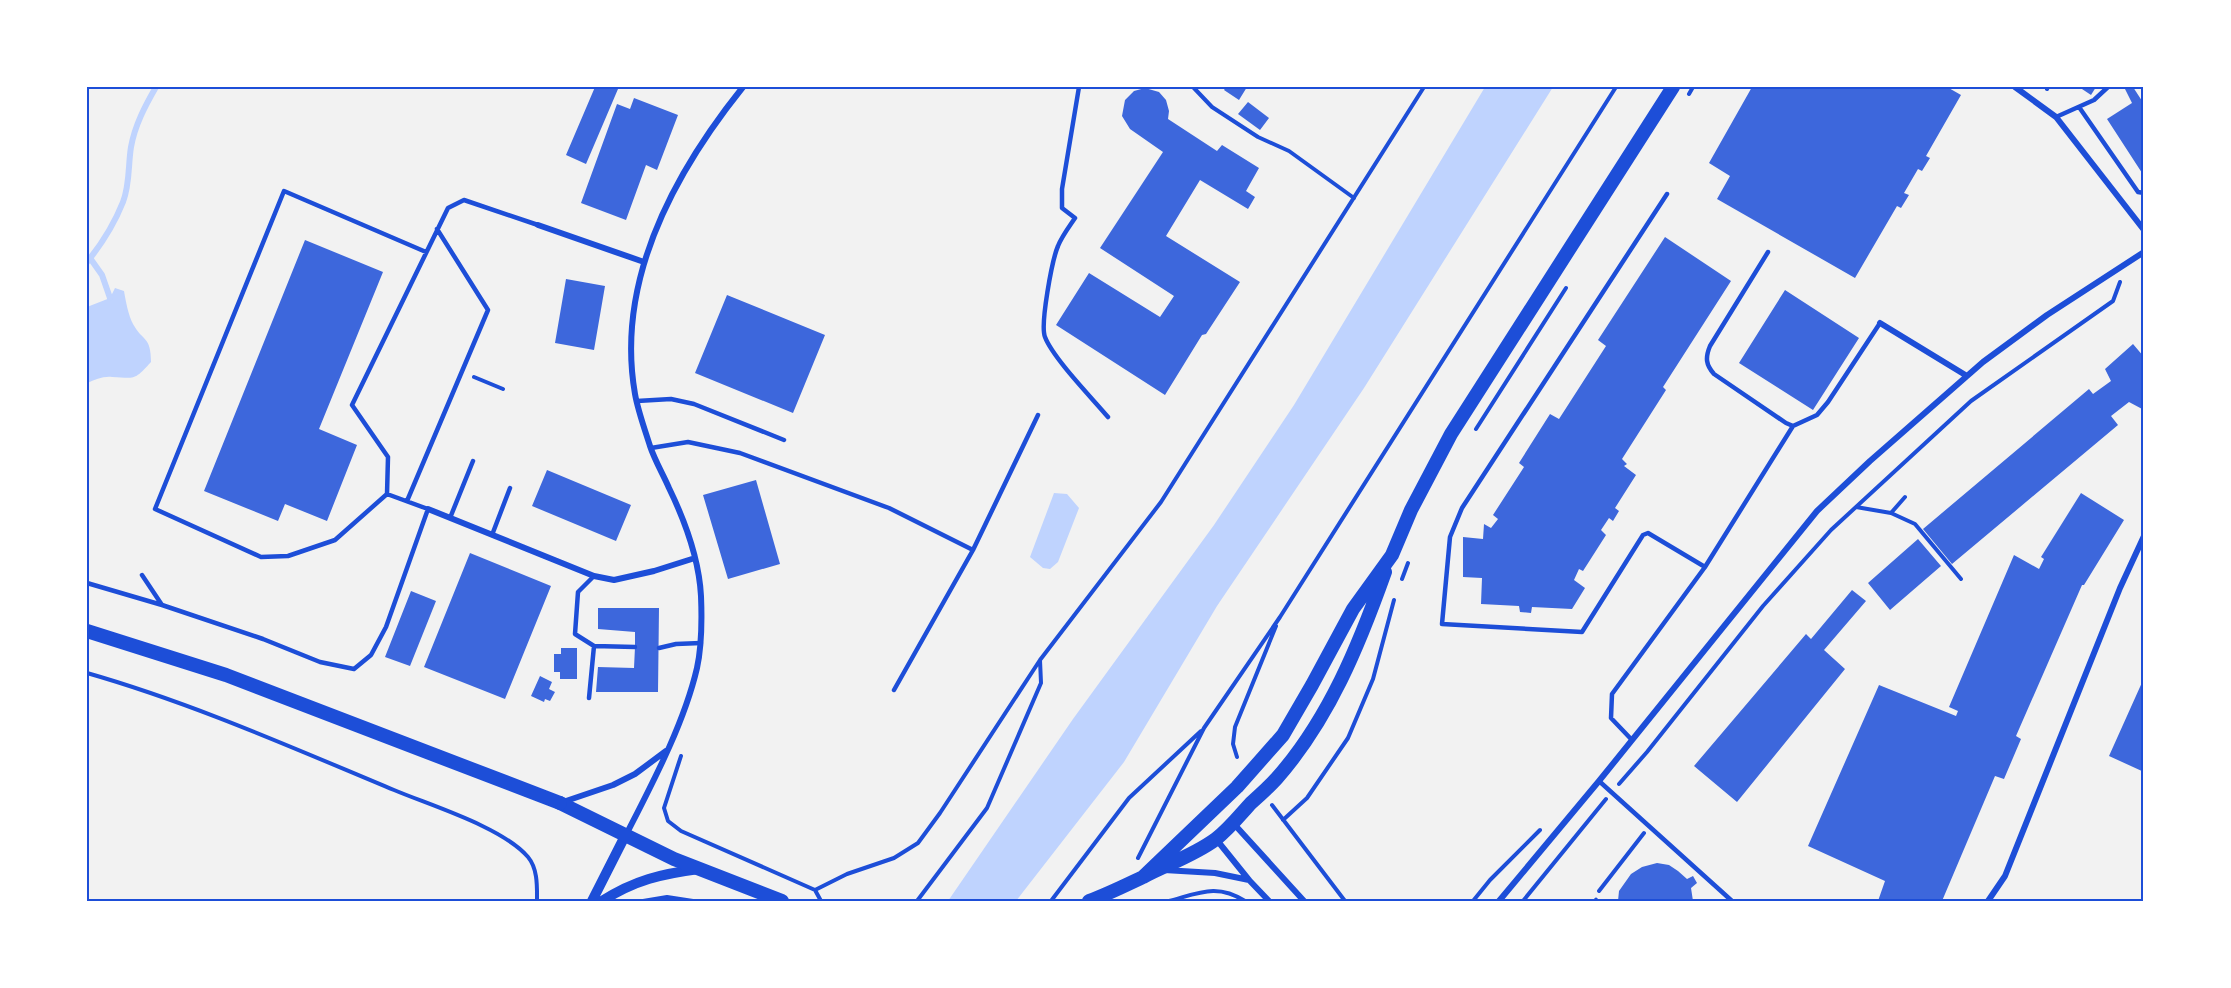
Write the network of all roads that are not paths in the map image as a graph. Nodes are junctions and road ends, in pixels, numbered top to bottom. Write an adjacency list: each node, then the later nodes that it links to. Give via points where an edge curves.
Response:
1 (743, 87): 16 (street, via 687,166)
2 (1079, 87): 21 (lane, via 1062,189 1062,208 1075,218 1055,253 1043,327 1054,352)
3 (1673, 87): 35 (main road, via 1451,434)
4 (2015, 87): 7 (street)
5 (2108, 87): 6 (lane)
6 (2079, 107): 7 (lane); 8 (lane, via 2138,192)
7 (2056, 117): 12 (street)
8 (2144, 193)
9 (1667, 194): 36 (lane, via 1462,508 1450,537 1442,624 1582,632 1643,535 1648,533)
10 (538, 225): 11 (lane, via 464,200 448,207); 16 (street)
11 (438, 229): 13 (lane); 28 (lane, via 488,310)
12 (2144, 231)
13 (426, 252): 27 (lane, via 352,405 388,457); 27 (lane, via 284,191 155,509 261,557 288,556 335,540)
14 (1768, 252): 22 (lane, via 1710,346 1707,367)
15 (2144, 252): 18 (street, via 2047,315)
16 (644, 262): 19 (street, via 631,341)
17 (1880, 323): 18 (street); 22 (lane, via 1817,415)
18 (1966, 376): 48 (street, via 1817,511)
19 (637, 401): 23 (lane, via 671,399 694,404); 24 (street)
20 (1038, 415): 33 (lane)
21 (1108, 417)
22 (1792, 426): 36 (lane)
23 (784, 440)
24 (651, 448): 33 (lane, via 688,442 740,453 889,508); 34 (street, via 686,527)
25 (473, 460): 30 (lane)
26 (510, 488): 31 (lane)
27 (387, 494): 28 (lane)
28 (407, 501): 29 (lane)
29 (428, 509): 30 (street); 40 (lane, via 386,627 371,655 354,669 320,662)
30 (450, 518): 31 (street)
31 (492, 535): 38 (street)
32 (2144, 536): 70 (street, via 2004,876)
33 (973, 550): 46 (lane)
34 (695, 558): 38 (street, via 614,580); 42 (street, via 701,593)
35 (1389, 559): 52 (main road, via 1353,609 1283,735); 53 (main road, via 1365,631 1311,734 1278,778)
36 (1705, 567): 48 (lane, via 1612,694 1611,718)
37 (142, 575): 40 (lane)
38 (594, 576): 43 (lane, via 578,592 575,634)
39 (87, 583): 40 (lane)
40 (162, 605)
41 (87, 631): 51 (main road, via 226,675)
42 (701, 643): 45 (lane); 49 (street, via 686,705)
43 (594, 646): 44 (lane); 47 (lane)
44 (635, 647)
45 (659, 648)
46 (894, 690)
47 (589, 698)
48 (1631, 739): 50 (street)
49 (666, 750): 51 (street, via 635,774); 56 (street)
50 (1599, 781): 68 (street); 69 (lane)
51 (560, 803): 56 (main road)
52 (1217, 804): 54 (main road); 55 (main road)
53 (1233, 822): 55 (main road); 57 (main road); 67 (street)
54 (1199, 823): 55 (main road); 60 (main road)
55 (1216, 823): 57 (main road)
56 (625, 836): 58 (main road); 62 (street)
57 (1216, 839): 59 (main road); 61 (street)
58 (699, 869): 63 (street, via 642,879); 64 (main road)
59 (1161, 870): 60 (main road); 61 (street, via 1215,873)
60 (1144, 876): 65 (main road)
61 (1249, 880): 66 (street)
62 (592, 901)
63 (602, 901)
64 (782, 901)
65 (1089, 901)
66 (1269, 901)
67 (1304, 901)
68 (1499, 901)
69 (1732, 901)
70 (1988, 901)

